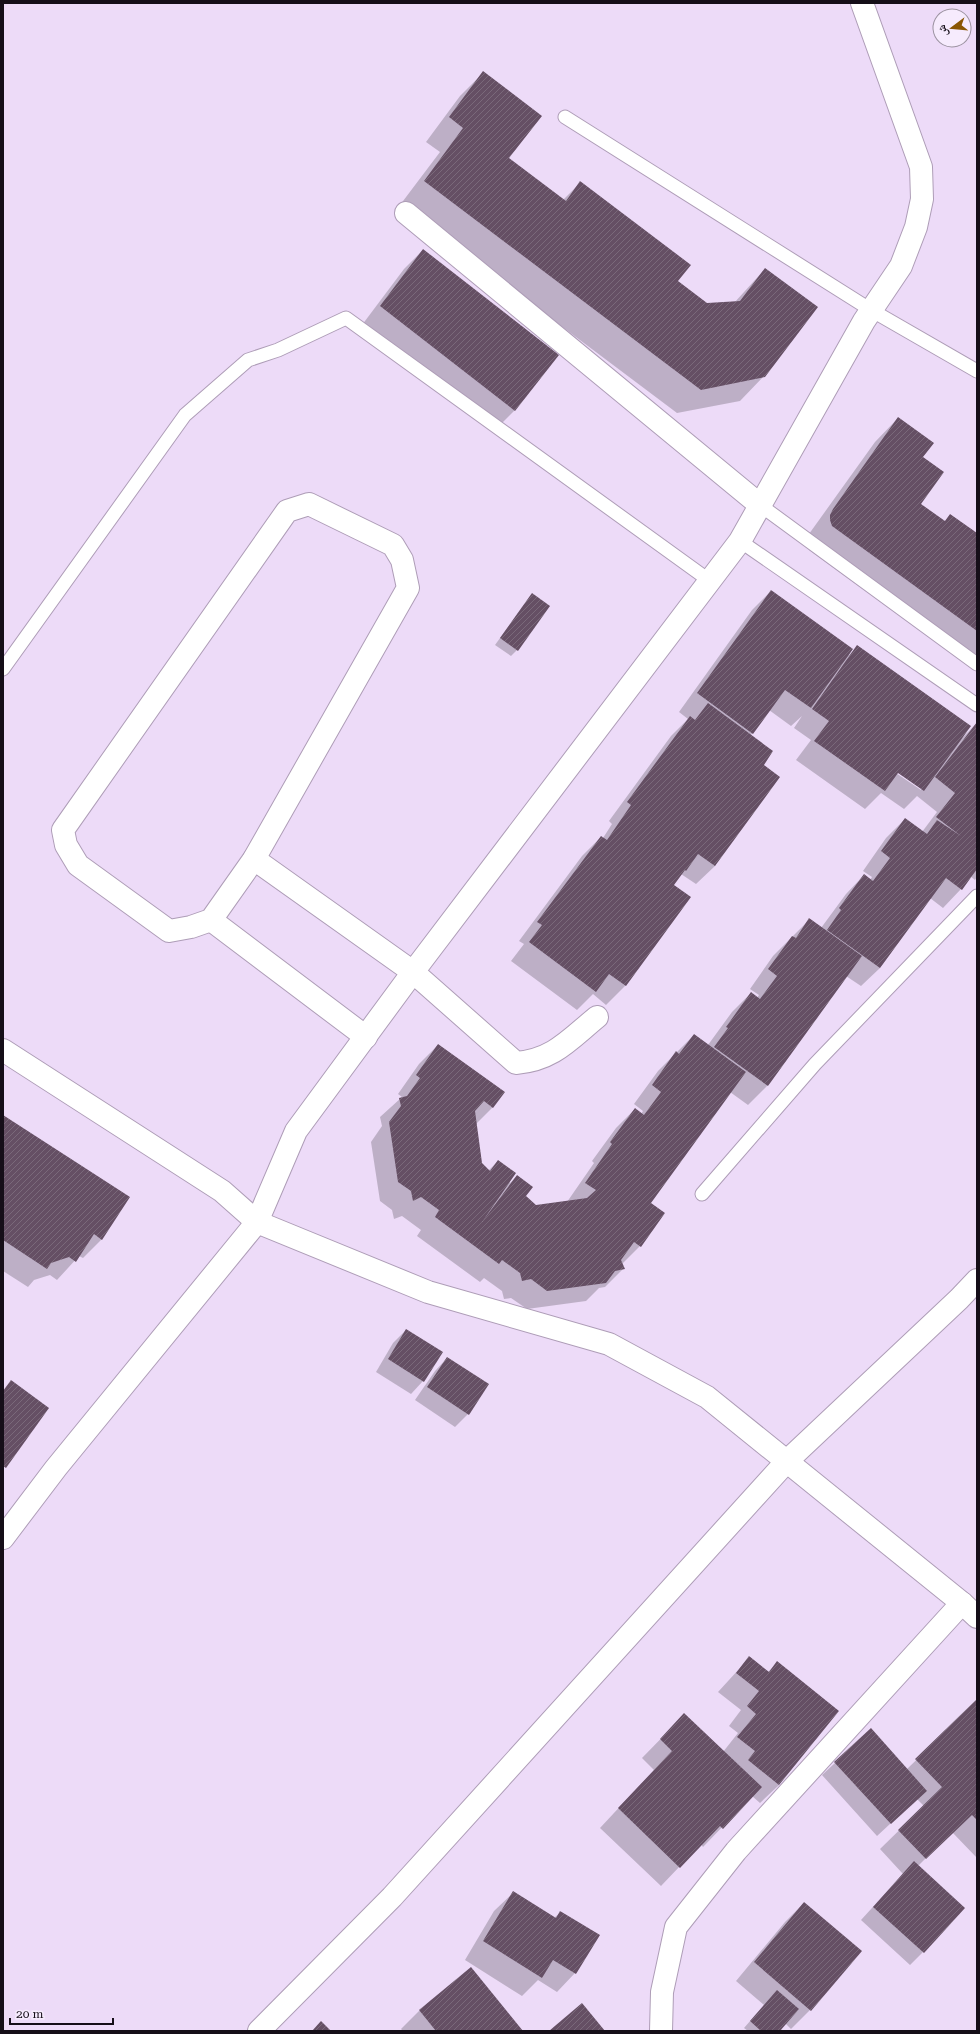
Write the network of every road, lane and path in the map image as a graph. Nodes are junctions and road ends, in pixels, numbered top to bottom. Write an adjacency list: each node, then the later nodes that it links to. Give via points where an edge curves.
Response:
1 (862, 3): 4 (street, via 921,167 922,199 916,227 901,266)
2 (565, 117): 4 (lane)
3 (406, 213): 6 (street)
4 (871, 310): 5 (lane); 6 (street)
5 (977, 370)
6 (760, 505): 7 (street); 9 (lane)
7 (740, 541): 8 (street); 11 (lane)
8 (710, 580): 10 (lane, via 346,318 278,350 248,360 185,415); 15 (street)
9 (977, 664)
10 (3, 669)
11 (977, 705)
12 (254, 859): 14 (street); 14 (street, via 408,588 402,560 393,545 309,504 287,511 63,830 66,845 78,865 169,931); 15 (street)
13 (977, 896): 19 (lane, via 814,1064)
14 (211, 920): 17 (street)
15 (413, 972): 16 (street, via 516,1063 532,1062 553,1053); 17 (street)
16 (597, 1017)
17 (366, 1038): 20 (street, via 296,1131)
18 (3, 1050): 20 (street, via 222,1191)
19 (702, 1194)
20 (257, 1222): 22 (street, via 428,1292 609,1344 707,1397); 23 (street, via 56,1468)
21 (977, 1280): 22 (street, via 959,1300)
22 (787, 1461): 24 (street); 25 (street, via 392,1897)
23 (3, 1538)
24 (970, 1610): 26 (street, via 736,1852 676,1927 662,1992)
25 (259, 2031)
26 (661, 2031)

